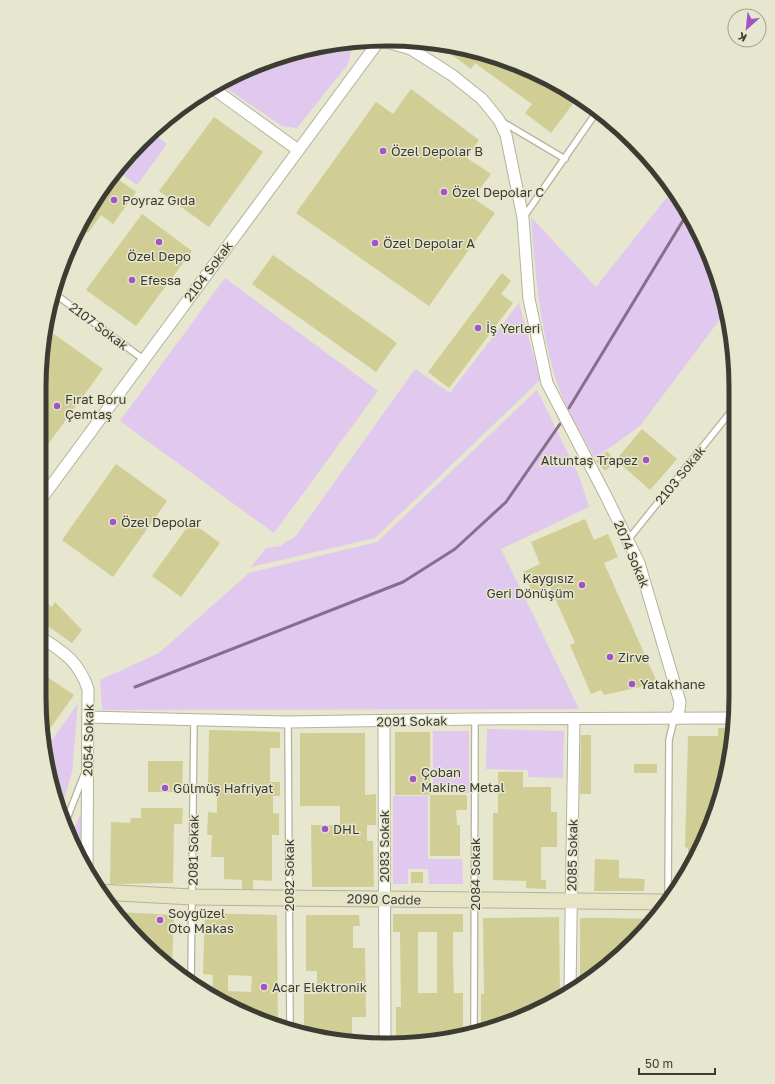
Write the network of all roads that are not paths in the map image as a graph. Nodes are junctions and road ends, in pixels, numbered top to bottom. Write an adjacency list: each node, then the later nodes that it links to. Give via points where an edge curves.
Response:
1 (375, 47): 6 (street, 2104 Sokak)
2 (403, 47): 5 (street, 2074 Sokak, via 411,49 452,75 482,99)
3 (218, 92): 6 (street)
4 (594, 116): 7 (lane)
5 (499, 120): 7 (lane); 8 (street, 2074 Sokak, via 506,135)
6 (298, 150): 10 (street, 2104 Sokak)
7 (564, 159): 8 (lane)
8 (523, 218): 13 (street, 2074 Sokak, via 529,299 547,383 606,494)
9 (59, 297): 10 (lane, 2107 Sokak)
10 (143, 359): 12 (street, 2104 Sokak)
11 (729, 414): 13 (lane, 2103 Sokak)
12 (46, 492)
13 (627, 541): 18 (street, 2074 Sokak, via 644,577 679,697 680,706)
14 (46, 641): 15 (street, 2054 Sokak, via 65,653 83,674 88,688)
15 (88, 717): 19 (street, 2091 Sokak); 23 (street, 2054 Sokak)
16 (728, 718): 18 (street, 2091 Sokak)
17 (475, 719): 20 (street, 2091 Sokak); 22 (street, 2091 Sokak); 31 (lane, 2084 Sokak)
18 (674, 719): 20 (street, 2091 Sokak); 26 (lane, 2074 Sokak, via 669,740)
19 (194, 720): 21 (street, 2091 Sokak); 28 (lane, 2081 Sokak)
20 (574, 720): 32 (street, 2085 Sokak)
21 (288, 722): 22 (street, 2091 Sokak); 29 (lane, 2082 Sokak)
22 (384, 722): 30 (street, 2083 Sokak)
23 (87, 765): 24 (lane); 25 (street, 2054 Sokak)
24 (68, 817)
25 (87, 858)
26 (668, 890)
27 (109, 893): 28 (street, 2090 Cadde)
28 (192, 897): 29 (street, 2090 Cadde); 34 (lane, 2081 Sokak)
29 (289, 898): 30 (street, 2090 Cadde); 36 (lane, 2082 Sokak)
30 (385, 899): 31 (street, 2090 Cadde); 38 (street, 2083 Sokak)
31 (474, 900): 32 (street, 2090 Cadde); 37 (lane, 2084 Sokak)
32 (571, 902): 33 (street, 2090 Cadde); 35 (street, 2085 Sokak)
33 (659, 902)
34 (191, 975)
35 (570, 984)
36 (290, 1023)
37 (474, 1026)
38 (385, 1038)

